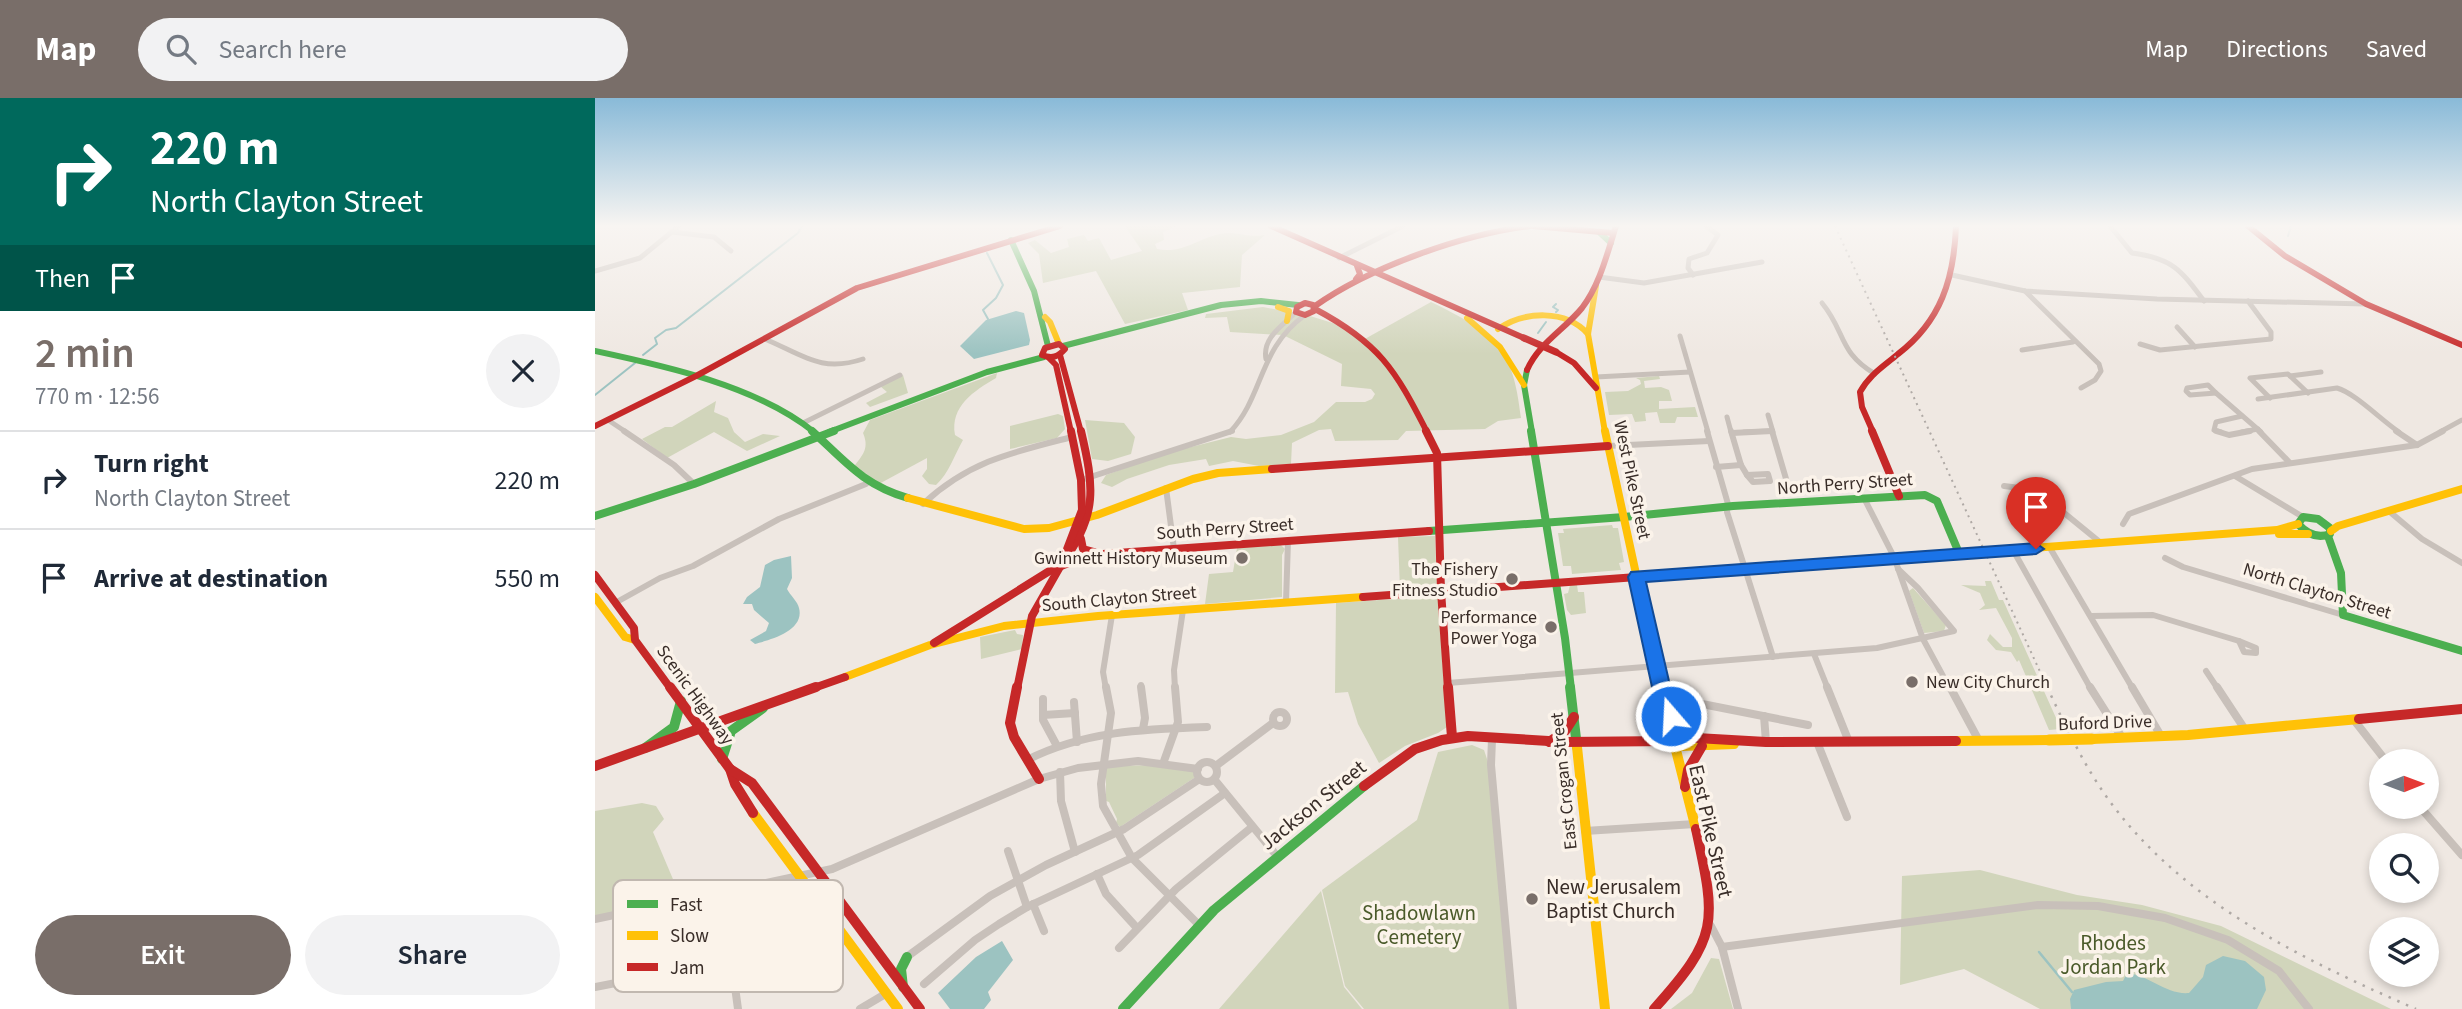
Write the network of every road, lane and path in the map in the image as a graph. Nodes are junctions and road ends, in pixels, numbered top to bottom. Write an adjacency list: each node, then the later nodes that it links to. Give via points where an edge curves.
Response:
1 (920, 269): 35 (main road, via 857,288)
2 (1027, 269): 27 (main road)
3 (1358, 269): 15 (main road)
4 (1363, 269): 12 (main road)
5 (1392, 269): 12 (main road)
6 (1602, 269): 16 (main road, West Pike Street)
7 (1688, 269): 13 (street)
8 (1727, 269): 13 (street)
9 (1953, 269): 14 (main road)
10 (2180, 269): 19 (street)
11 (2306, 269): 23 (main road)
12 (1378, 275): 15 (main road); 25 (main road); 26 (main road)
13 (1693, 275): 16 (street)
14 (1952, 275): 17 (street); 50 (main road, via 1928,329)
15 (1356, 279): 18 (main road)
16 (1598, 282): 28 (main road, West Pike Street); 33 (main road, West Pike Street)
17 (2025, 291): 19 (street); 36 (street)
18 (1324, 294): 21 (main road, via 1304,301); 26 (main road)
19 (2204, 301): 20 (street)
20 (2248, 301): 23 (street); 39 (street, via 2271,332 2271,339)
21 (1277, 302): 26 (main road); 40 (main road, via 1218,305)
22 (1822, 303): 50 (street, via 1848,357)
23 (2366, 304): 38 (main road)
24 (1261, 305): 26 (main road); 29 (main road, via 1286,309); 40 (main road, via 1211,311)
25 (1448, 306): 30 (main road); 32 (main road)
26 (1305, 309): 29 (street); 46 (street, via 1283,332); 78 (main road, via 1339,324 1379,359 1401,390)
27 (1045, 317): 40 (main road); 43 (main road)
28 (1570, 320): 30 (main road, via 1514,320); 33 (main road); 55 (main road, West Pike Street, via 1534,351)
29 (1287, 321): 46 (street, via 1267,341)
30 (1499, 327): 32 (main road); 57 (main road, bridge, via 1574,363)
31 (2177, 327): 39 (street)
32 (1491, 334): 55 (main road)
33 (1588, 334): 54 (main road, West Pike Street)
34 (1680, 336): 48 (street)
35 (765, 339): 44 (street, via 827,366); 52 (main road)
36 (2073, 341): 41 (street); 56 (street, via 2101,371)
37 (2140, 344): 39 (street, via 2160,350)
38 (2462, 345)
39 (2195, 347)
40 (1062, 349): 43 (main road); 84 (main road)
41 (2022, 350)
42 (595, 351): 52 (main road)
43 (1046, 353): 45 (main road); 47 (main road); 72 (main road, via 994,365)
44 (863, 359)
45 (1025, 361): 47 (main road, via 1044,361); 72 (main road)
46 (1266, 363): 84 (street, via 1231,432)
47 (1057, 370): 73 (main road)
48 (1690, 372): 54 (street); 74 (street)
49 (2321, 372): 53 (street)
50 (1875, 373): 91 (main road, via 1861,389 1860,402)
51 (900, 375): 67 (street)
52 (696, 376): 65 (main road); 67 (main road)
53 (2290, 376): 59 (street); 60 (street, via 2250,378)
54 (1596, 377): 57 (main road, West Pike Street)
55 (1524, 385): 77 (main road, East Crogan Street)
56 (2081, 388)
57 (1597, 389): 76 (main road, West Pike Street)
58 (2217, 393): 58 (street, via 2208,385 2186,391 2196,396); 63 (street)
59 (2308, 393): 60 (street); 75 (street, via 2337,388 2348,391)
60 (2270, 398): 61 (street)
61 (2258, 399)
62 (1769, 415): 70 (street)
63 (2242, 416): 69 (street); 69 (street, via 2216,422 2214,430 2229,435)
64 (1727, 417): 71 (street)
65 (608, 420): 68 (main road); 85 (street)
66 (2462, 420): 75 (street)
67 (803, 424): 72 (main road)
68 (595, 426)
69 (2258, 429): 79 (street)
70 (1772, 431): 71 (street); 89 (street)
71 (1732, 433): 80 (street)
72 (818, 436): 85 (main road); 86 (main road)
73 (1072, 438): 84 (main road); 94 (street, via 968,467)
74 (1709, 441): 76 (street); 81 (street)
75 (2417, 445): 79 (street)
76 (1608, 446): 77 (main road); 99 (main road, West Pike Street)
77 (1534, 452): 78 (main road); 104 (main road, East Crogan Street)
78 (1436, 458): 88 (main road, via 1225,472); 106 (main road)
79 (2288, 462): 83 (street)
80 (1741, 465): 81 (street); 82 (street)
81 (1716, 467): 96 (street)
82 (1747, 475)
83 (2235, 476): 103 (street); 105 (street, via 2129,514)
84 (1085, 479): 93 (main road); 102 (main road)
85 (694, 484): 98 (main road)
86 (866, 484): 94 (main road); 130 (street, via 779,519)
87 (2004, 486): 111 (street, via 2036,490)
88 (1165, 488): 95 (main road); 113 (street)
89 (1789, 489)
90 (2462, 489): 97 (main road)
91 (1899, 496): 92 (main road, North Perry Street); 115 (main road, North Perry Street, via 1933,497)
92 (1864, 498): 96 (main road, North Perry Street); 117 (street)
93 (1092, 502): 95 (main road); 102 (main road)
94 (923, 504): 102 (main road, via 1024,529)
95 (1115, 506): 102 (main road)
96 (1727, 508): 99 (main road); 122 (street)
97 (2390, 512): 101 (main road); 120 (street)
98 (595, 516)
99 (1624, 517): 104 (main road); 125 (main road, West Pike Street)
100 (2318, 519): 101 (main road); 103 (main road); 107 (main road, via 2327,524)
101 (2358, 519): 107 (main road)
102 (1084, 520): 109 (main road); 121 (main road)
103 (2300, 520): 108 (main road); 111 (main road, via 2277,530)
104 (1546, 523): 106 (main road, South Perry Street); 126 (main road, East Crogan Street)
105 (2123, 524)
106 (1439, 529): 110 (main road, South Perry Street); 127 (main road)
107 (2329, 534): 108 (main road); 119 (main road)
108 (2310, 535): 111 (main road); 119 (main road)
109 (1081, 539): 116 (main road, via 1083,549); 121 (main road)
110 (1287, 541): 113 (main road, South Perry Street); 129 (street)
111 (2102, 544): 112 (main road)
112 (2050, 548): 114 (main road); 135 (street)
113 (1174, 549): 116 (main road, South Perry Street)
114 (2013, 550): 115 (main road); 175 (street)
115 (1959, 552): 117 (main road)
116 (1103, 553): 121 (main road, South Perry Street)
117 (1893, 557): 122 (main road); 123 (street)
118 (2165, 558): 134 (street, North Clayton Street)
119 (2335, 558): 134 (main road, via 2341,573)
120 (2462, 563)
121 (1061, 565): 136 (main road); 137 (main road, South Perry Street)
122 (1745, 568): 125 (main road); 145 (street)
123 (1898, 569): 139 (street); 139 (street, via 1954,631)
124 (595, 575): 130 (main road, Scenic Highway)
125 (1637, 577): 126 (main road); 146 (main road, East Pike Street)
126 (1556, 583): 127 (main road, South Clayton Street); 148 (main road, East Crogan Street)
127 (1441, 591): 129 (main road, South Clayton Street); 150 (main road)
128 (595, 597): 131 (main road, Scenic Highway)
129 (1286, 602): 132 (main road, South Clayton Street)
130 (615, 603): 131 (main road); 140 (main road, Scenic Highway, via 634,628)
131 (604, 609): 140 (main road, Scenic Highway, via 625,637)
132 (1183, 610): 133 (main road, South Clayton Street); 167 (street, via 1174,670)
133 (1112, 615): 136 (main road, South Clayton Street); 171 (street, via 1103,672 1111,713)
134 (2343, 615): 143 (main road, North Clayton Street)
135 (2091, 616): 141 (street, via 2153,615); 173 (street)
136 (1030, 623): 138 (main road, South Clayton Street); 189 (main road, via 1010,723)
137 (966, 624): 138 (main road); 142 (main road, South Perry Street)
138 (993, 629): 142 (main road, South Clayton Street)
139 (1923, 639): 144 (street); 178 (street)
140 (635, 640): 153 (main road, Scenic Highway)
141 (2239, 640)
142 (930, 645): 156 (main road, South Clayton Street)
143 (2462, 651)
144 (1814, 654): 145 (street); 184 (street)
145 (1773, 657): 146 (street)
146 (1656, 665): 148 (street); 149 (main road, East Pike Street)
147 (2206, 671): 170 (street)
148 (1568, 673): 150 (street); 161 (main road, East Crogan Street)
149 (1658, 676): 154 (main road); 157 (main road, East Pike Street)
150 (1448, 683): 172 (main road)
151 (1141, 685): 169 (street)
152 (1043, 699): 160 (street)
153 (681, 701): 168 (main road, Scenic Highway); 186 (main road, via 674,727)
154 (1687, 701): 157 (main road, via 1671,701); 162 (street)
155 (1075, 702): 159 (street)
156 (763, 708): 168 (main road, South Clayton Street); 188 (main road, via 731,731)
157 (1666, 708): 176 (main road, East Pike Street); 177 (main road)
158 (2462, 709): 163 (main road, Buford Drive)
159 (1075, 713): 160 (street); 179 (street)
160 (1043, 715): 185 (street)
161 (1574, 716): 180 (main road, via 1567,729); 181 (main road, East Crogan Street)
162 (1764, 716): 165 (street); 182 (street)
163 (2353, 718): 170 (main road, Buford Drive); 187 (street)
164 (1273, 723): 192 (street)
165 (1808, 725)
166 (1207, 727): 167 (street)
167 (1177, 728): 169 (street); 190 (street)
168 (701, 729): 186 (main road, South Clayton Street); 188 (main road, Scenic Highway)
169 (1143, 729): 171 (street)
170 (2245, 729): 173 (main road, Buford Drive)
171 (1109, 733): 179 (street); 191 (street)
172 (1452, 737): 174 (main road, Jackson Street); 211 (main road, Jackson Street, via 1393,762)
173 (2162, 737): 175 (main road, Buford Drive)
174 (1492, 738): 180 (main road, Jackson Street); 244 (street)
175 (2123, 738): 178 (main road, Buford Drive, bridge)
176 (1672, 741): 177 (main road, Buford Drive, via 1679,737); 181 (main road, Buford Drive); 200 (main road, East Pike Street)
177 (1701, 741): 182 (main road, Buford Drive); 200 (main road)
178 (1979, 741): 184 (main road, Buford Drive)
179 (1077, 742): 185 (street)
180 (1549, 742): 181 (main road, Jackson Street)
181 (1576, 742): 206 (main road, East Crogan Street)
182 (1766, 742): 183 (main road, Buford Drive)
183 (1817, 742): 184 (main road, Buford Drive); 202 (street)
184 (1849, 742)
185 (1057, 746): 189 (street)
186 (645, 748): 193 (main road, South Clayton Street)
187 (2377, 749)
188 (722, 759): 194 (main road, Scenic Highway)
189 (1027, 760): 197 (main road)
190 (1164, 761): 191 (street); 195 (street)
191 (1104, 763): 196 (street); 207 (street, via 1101,795)
192 (1217, 765): 195 (street, via 1207,763); 198 (street)
193 (595, 766)
194 (730, 769): 213 (main road, Scenic Highway, via 752,783); 215 (main road, Scenic Highway, via 740,792)
195 (1198, 769): 199 (street)
196 (1060, 772): 197 (street); 209 (street, via 1061,801)
197 (1039, 779): 213 (street)
198 (1214, 779): 199 (street); 201 (street)
199 (1198, 780): 207 (street)
200 (1685, 788): 204 (main road, East Pike Street)
201 (1225, 793): 205 (street); 212 (street)
202 (1847, 817)
203 (2430, 819): 210 (street)
204 (1695, 824): 206 (street); 225 (main road, East Pike Street, via 1708,881)
205 (1252, 827): 211 (street); 220 (street)
206 (1585, 831): 234 (main road, East Crogan Street)
207 (1117, 833): 209 (street); 212 (street)
208 (1008, 850): 219 (street)
209 (1075, 852): 219 (street)
210 (2462, 855)
211 (1277, 856): 226 (main road, Jackson Street)
212 (1132, 858): 214 (street); 220 (street)
213 (816, 872): 215 (street); 218 (main road, Scenic Highway)
214 (1097, 874): 221 (street); 227 (street, via 1106,894)
215 (800, 876): 216 (street); 217 (main road, Scenic Highway)
216 (783, 880)
217 (803, 880)
218 (822, 880)
219 (1017, 880): 221 (street); 232 (street)
220 (1168, 897): 226 (street); 227 (street)
221 (1030, 906): 228 (street); 236 (street, via 975,940)
222 (843, 908): 233 (main road, Scenic Highway)
223 (613, 915): 224 (street)
224 (595, 919)
225 (1711, 924): 230 (street, East Pike Street); 247 (main road, via 1689,972)
226 (1199, 925): 243 (main road, Jackson Street)
227 (1137, 928): 231 (street)
228 (1044, 931)
229 (843, 934): 239 (main road, Scenic Highway)
230 (1722, 947): 248 (street, East Pike Street); 249 (street, via 2038,905 2098,905 2176,923 2235,944 2278,970)
231 (1119, 948)
232 (907, 957): 233 (main road); 237 (main road, via 901,969)
233 (884, 963): 237 (main road, Scenic Highway)
234 (1602, 979): 245 (main road, East Crogan Street); 246 (main road)
235 (613, 983): 238 (street)
236 (924, 984)
237 (903, 986): 242 (main road, Scenic Highway)
238 (595, 987)
239 (887, 993): 240 (street); 241 (main road, Scenic Highway)
240 (860, 1009)
241 (898, 1009)
242 (921, 1009)
243 (1123, 1009)
244 (1513, 1009)
245 (1605, 1009)
246 (1610, 1009)
247 (1654, 1009)
248 (1738, 1009)
249 (2309, 1009)

